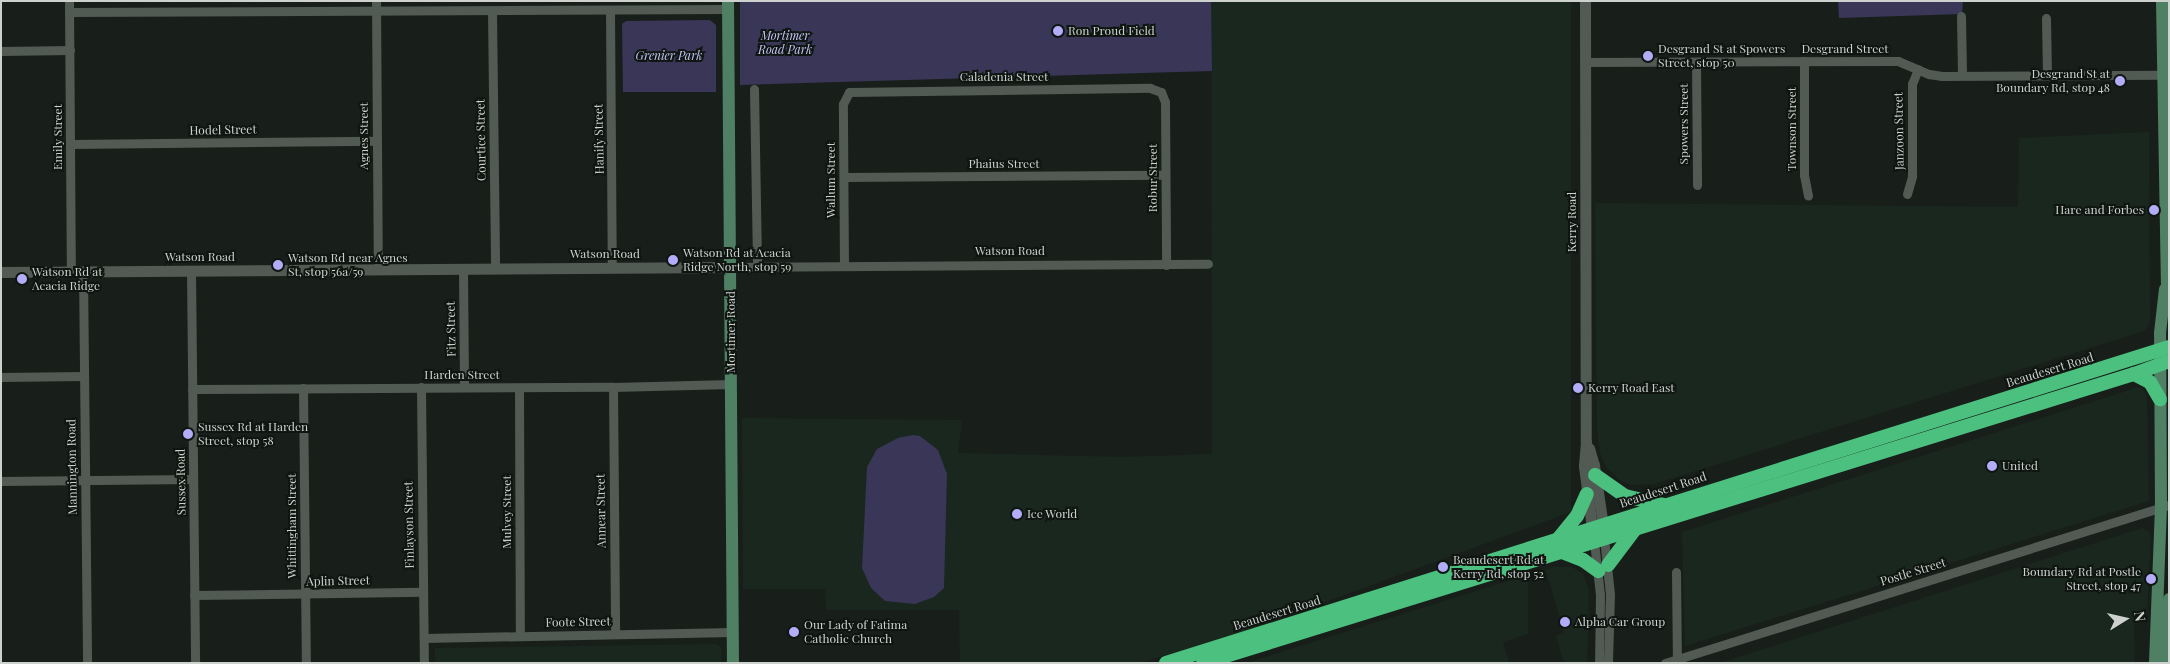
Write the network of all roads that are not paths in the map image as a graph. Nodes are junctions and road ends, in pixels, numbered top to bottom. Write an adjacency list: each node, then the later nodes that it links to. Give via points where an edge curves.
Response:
1 (69, 1): 7 (street, Emily Street)
2 (376, 1): 8 (street, Agnes Street)
3 (1585, 1): 14 (street, Kerry Road)
4 (2162, 1): 20 (main road)
5 (728, 5): 6 (street); 34 (main road, Mortimer Road)
6 (610, 10): 9 (street); 36 (street, Hanify Street)
7 (69, 12): 8 (street); 12 (street, Emily Street)
8 (376, 12): 9 (street); 24 (street, Agnes Street)
9 (492, 12): 38 (street, Courtice Street)
10 (1961, 16): 18 (street)
11 (2046, 18): 19 (street)
12 (70, 50): 13 (street); 25 (street, Emily Street)
13 (1, 51)
14 (1585, 62): 15 (street, Desgrand Street); 57 (street, Kerry Road)
15 (1696, 62): 16 (street, Desgrand Street); 28 (street, Spowers Street)
16 (1804, 62): 17 (street, Desgrand Street, via 1898,61); 30 (street, Townson Street, via 1804,175)
17 (1918, 69): 18 (street, Desgrand Street, via 1935,76); 29 (street, Janzoon Street, via 1912,84 1912,176)
18 (1962, 75): 19 (street, Desgrand Street)
19 (2046, 75): 20 (street, Desgrand Street)
20 (2163, 75): 43 (main road)
21 (754, 89): 35 (street)
22 (1161, 92): 23 (street, Caladenia Street, via 1154,88 1140,88 854,91); 26 (street, Robur Street, via 1165,102)
23 (846, 94): 27 (street, Wallum Street, via 843,104)
24 (376, 141): 25 (street, Hodel Street); 39 (street, Agnes Street)
25 (71, 144): 42 (street, Emily Street)
26 (1165, 175): 27 (street, Phaius Street); 31 (street, Robur Street)
27 (844, 178): 33 (street, Wallum Street)
28 (1697, 185)
29 (1907, 194)
30 (1808, 196)
31 (1166, 264): 32 (street, Watson Road); 33 (street, Watson Road)
32 (1208, 264)
33 (844, 266): 35 (street, Watson Road)
34 (731, 267): 35 (street, Watson Road); 36 (street, Watson Road); 49 (main road, Mortimer Road)
35 (757, 267)
36 (612, 268): 38 (street, Watson Road)
37 (463, 269): 38 (street, Watson Road); 39 (street, Watson Road); 53 (street, Fitz Street)
38 (495, 269)
39 (378, 270): 40 (street, Watson Road)
40 (191, 271): 42 (street, Watson Road); 55 (street, Sussex Road)
41 (1, 272): 42 (street, Watson Road)
42 (77, 272): 47 (street, Mannington Road)
43 (2165, 289): 44 (main road); 45 (main road, via 2161,312)
44 (2169, 309)
45 (2164, 356): 46 (highway, Beaudesert Road); 56 (main road); 63 (highway, Beaudesert Road)
46 (2134, 374): 56 (highway, via 2150,382); 65 (highway, Beaudesert Road)
47 (84, 376): 48 (street); 60 (street, Mannington Road)
48 (1, 377)
49 (731, 384): 50 (street, Harden Street); 74 (main road, Mortimer Road)
50 (613, 387): 54 (street, Harden Street); 75 (street, Annear Street)
51 (303, 388): 52 (street, Harden Street); 55 (street, Harden Street); 72 (street, Whittingham Street)
52 (421, 388): 53 (street, Harden Street); 70 (street, Finlayson Street)
53 (464, 388): 54 (street, Harden Street)
54 (519, 388): 76 (street, Mulvey Street)
55 (192, 389): 59 (street, Sussex Road)
56 (2160, 399): 64 (main road)
57 (1586, 442): 58 (street, Kerry Road); 62 (street, Kerry Road)
58 (1596, 475): 63 (highway, via 1625,496); 66 (street, Kerry Road)
59 (193, 479): 60 (street); 71 (street, Sussex Road)
60 (85, 480): 61 (street); 79 (street, Mannington Road)
61 (1, 481)
62 (1587, 494): 66 (street, Kerry Road); 67 (highway)
63 (1663, 505): 66 (highway, Beaudesert Road)
64 (2165, 507): 78 (street, Postle Street); 89 (main road)
65 (1636, 528): 66 (highway, Beaudesert Road); 68 (highway)
66 (1598, 533): 67 (highway, Beaudesert Road); 68 (street, Kerry Road)
67 (1560, 545): 68 (highway); 84 (highway, Beaudesert Road); 85 (highway, Beaudesert Road)
68 (1603, 568): 86 (street, Kerry Road); 87 (street, Kerry Road, via 1610,609)
69 (1676, 572): 78 (street)
70 (423, 592): 72 (street, Aplin Street); 77 (street, Finlayson Street)
71 (194, 594): 72 (street, Aplin Street); 80 (street, Sussex Road)
72 (305, 594): 81 (street, Whittingham Street)
73 (2169, 600): 90 (main road)
74 (733, 632): 75 (street, Foote Street); 83 (main road, Mortimer Road)
75 (615, 634): 76 (street, Foote Street)
76 (520, 636): 77 (street, Foote Street)
77 (424, 638): 82 (street, Finlayson Street)
78 (1677, 661): 88 (street, Postle Street)
79 (88, 663)
80 (195, 663)
81 (306, 663)
82 (424, 663)
83 (733, 663)
84 (1166, 663)
85 (1203, 663)
86 (1599, 663)
87 (1608, 663)
88 (1665, 663)
89 (2155, 663)
90 (2166, 663)

